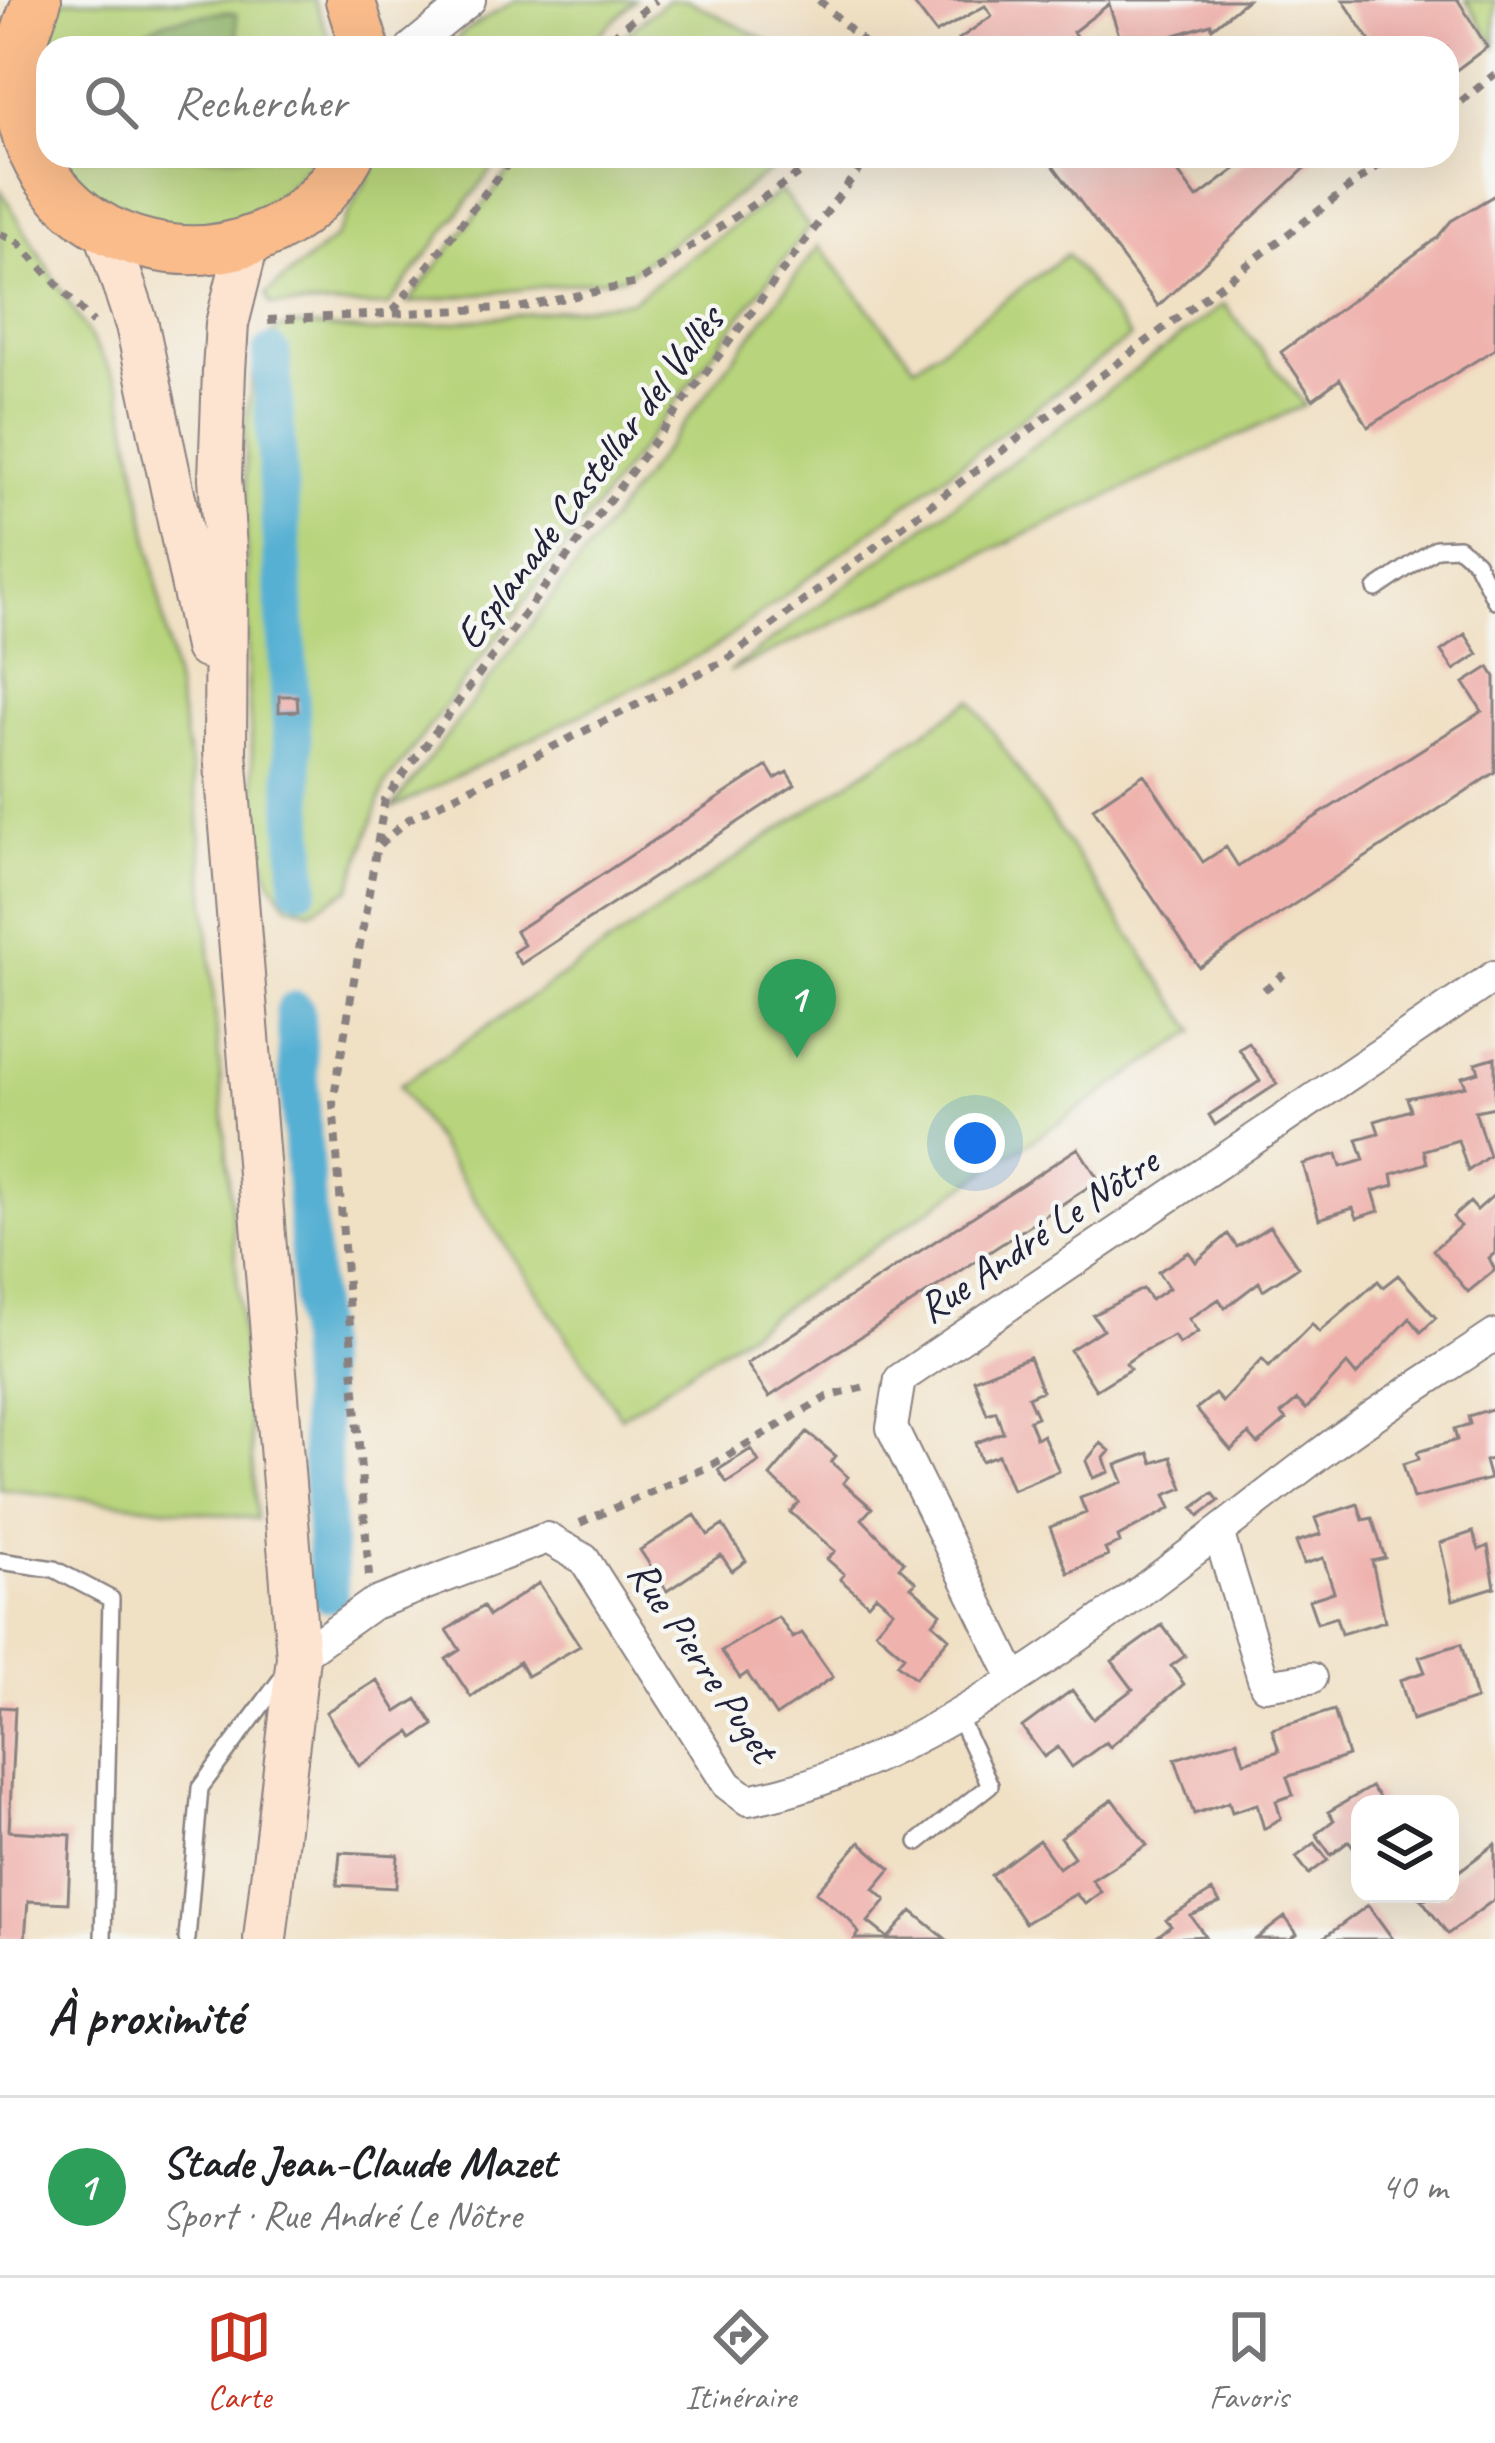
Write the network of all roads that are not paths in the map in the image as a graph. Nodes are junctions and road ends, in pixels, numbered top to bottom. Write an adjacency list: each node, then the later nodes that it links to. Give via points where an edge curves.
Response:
1 (33, 0): 4 (main road); 7 (main road)
2 (350, 0): 5 (main road)
3 (470, 0): 6 (street)
4 (0, 10)
5 (361, 36)
6 (426, 36)
7 (15, 135): 8 (main road)
8 (36, 161)
9 (42, 168): 11 (main road)
10 (340, 168): 12 (main road, via 306,211)
11 (105, 229): 12 (main road, via 174,251); 15 (main road, via 142,348)
12 (247, 244): 15 (main road, via 227,324 220,478)
13 (1376, 589): 14 (lane, via 1436,548 1459,547)
14 (1495, 601)
15 (225, 752): 20 (main road)
16 (1495, 976): 21 (street, Rue André Le Nôtre, via 900,1379 892,1428)
17 (1495, 1335): 18 (street, Rue Pierre Puget)
18 (1218, 1532): 21 (street, Rue Pierre Puget); 22 (street, via 1264,1684)
19 (0, 1561): 25 (lane, via 54,1568 111,1599)
20 (298, 1657): 23 (street, Rue Pierre Puget, via 371,1605 548,1538 584,1559 728,1785 748,1801 786,1794); 26 (lane, via 200,1788); 27 (main road)
21 (1014, 1678): 23 (street, Rue Pierre Puget)
22 (1311, 1678)
23 (957, 1714): 24 (lane, via 990,1785)
24 (917, 1842)
25 (104, 1939)
26 (187, 1939)
27 (266, 1939)

